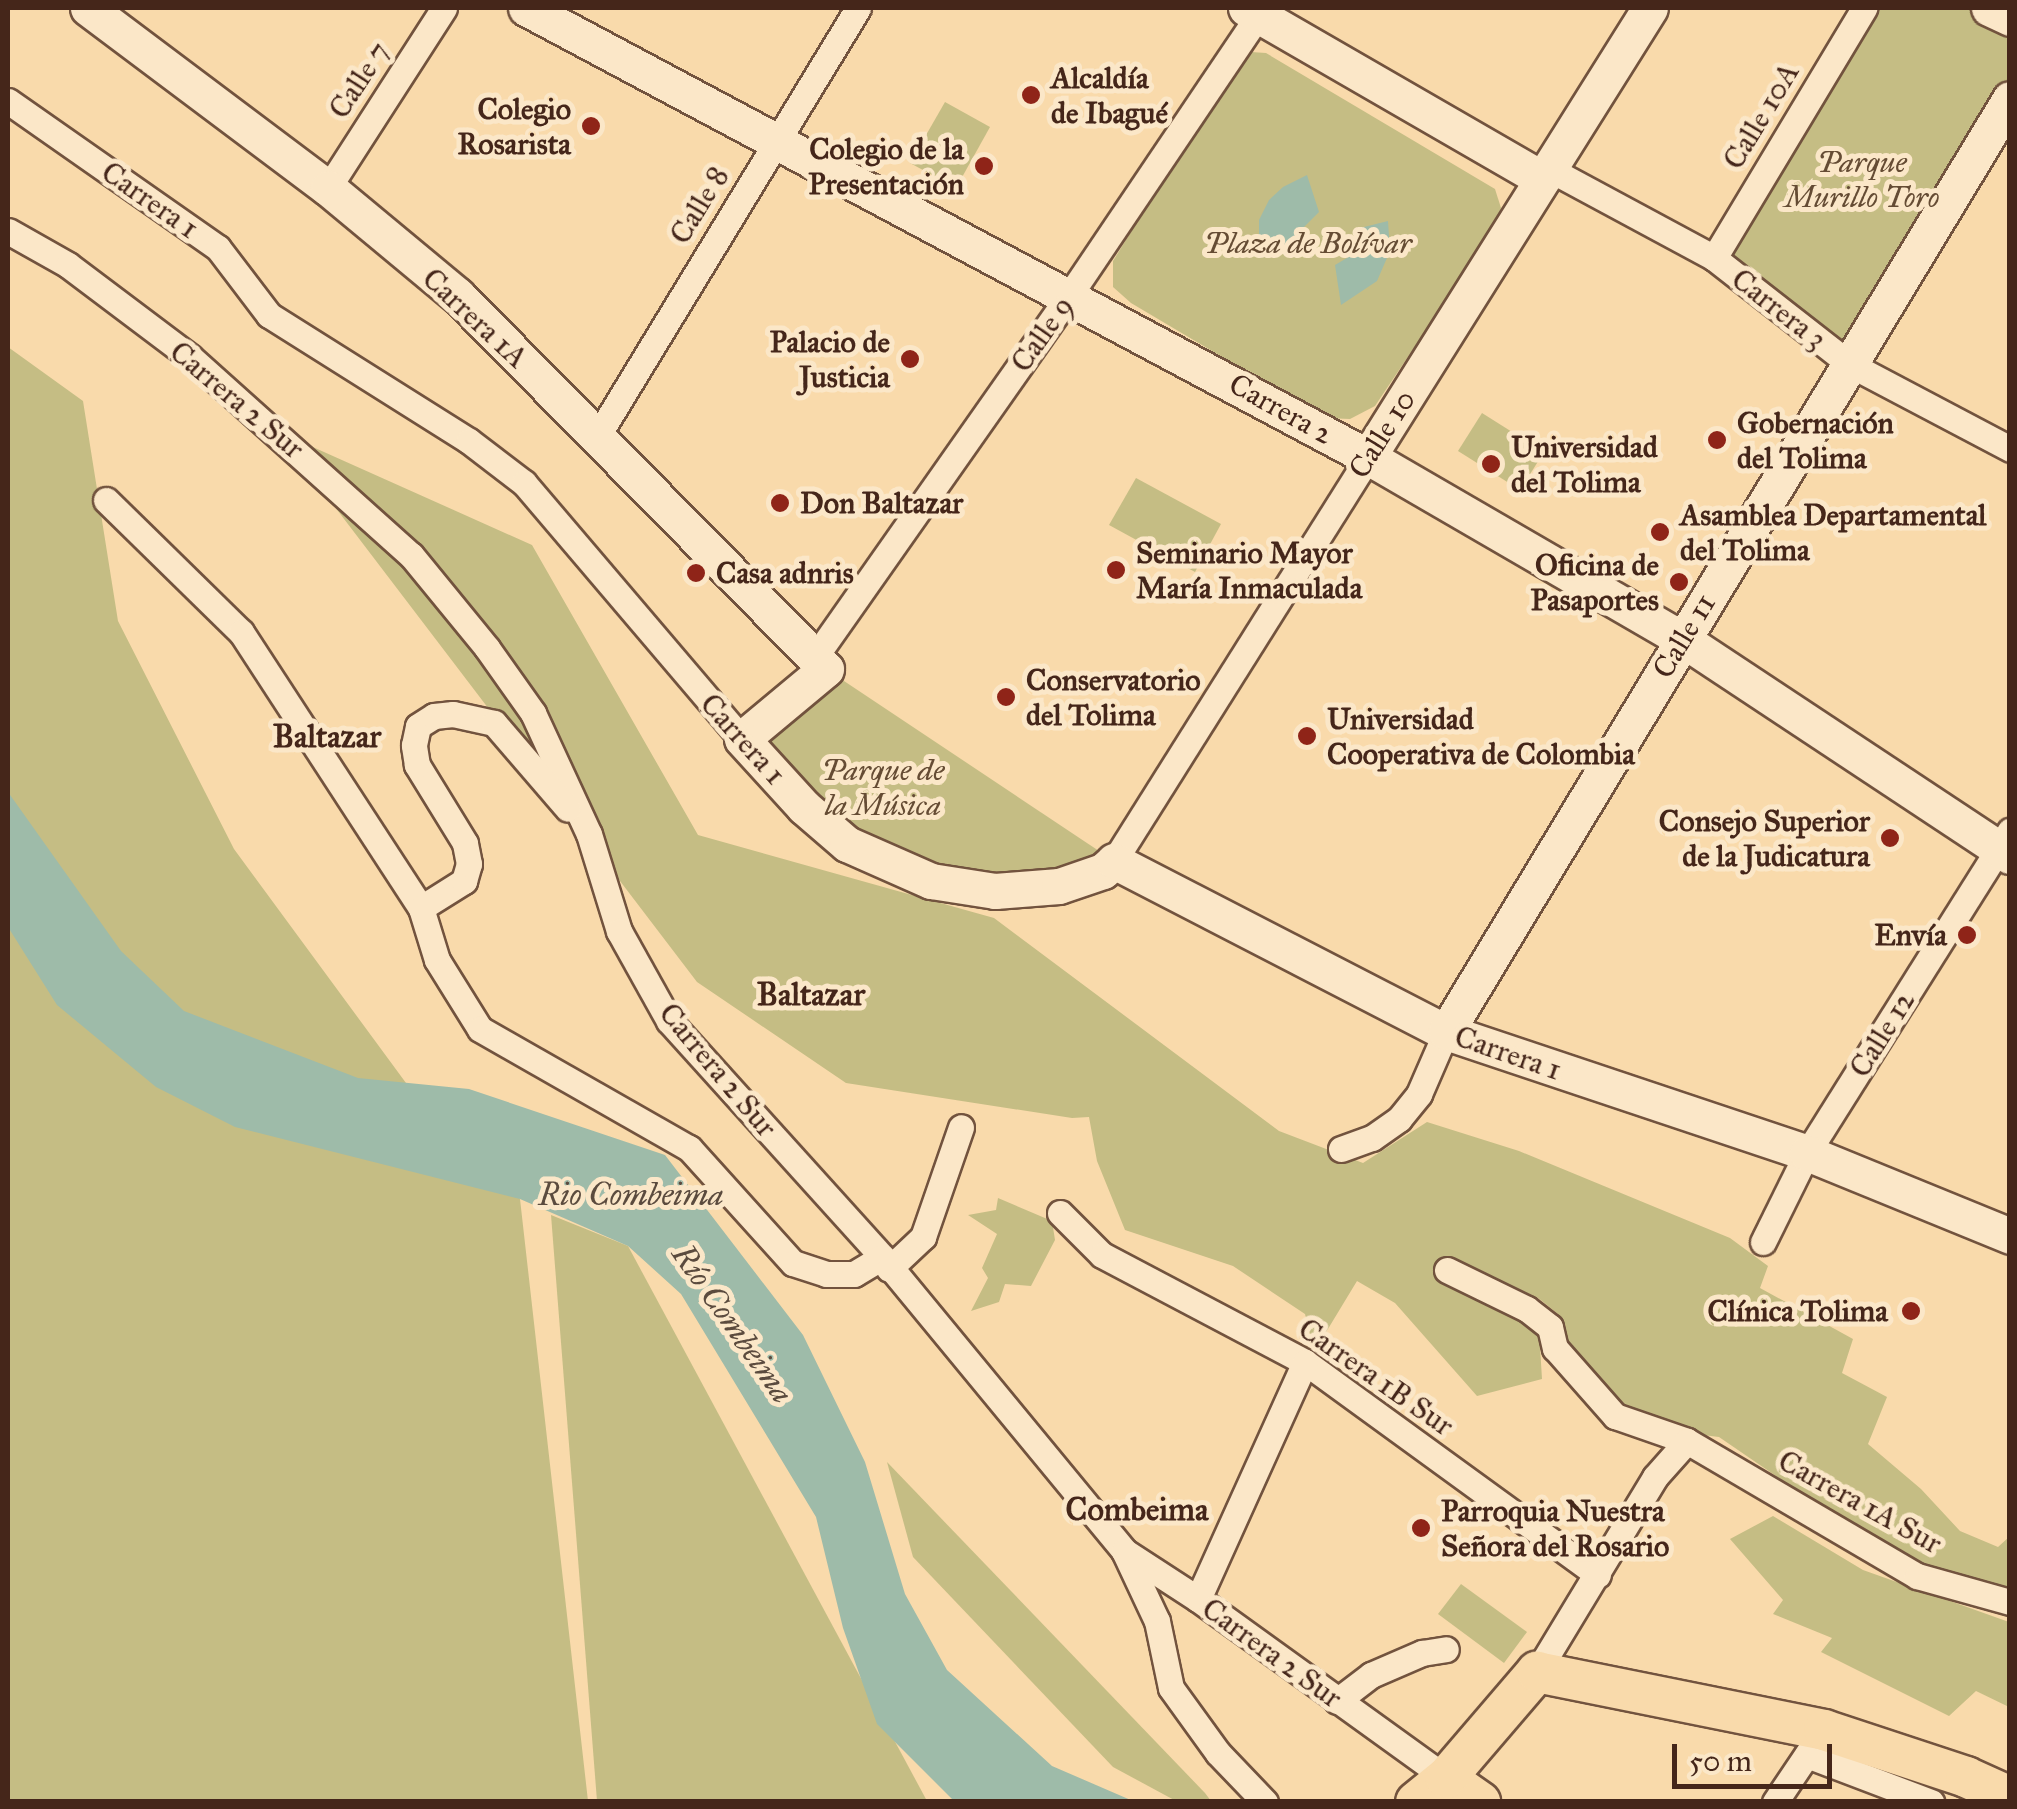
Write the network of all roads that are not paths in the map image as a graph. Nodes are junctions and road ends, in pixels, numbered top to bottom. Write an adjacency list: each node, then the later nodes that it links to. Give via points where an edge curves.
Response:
1 (88, 8): 14 (main road, Carrera 1A)
2 (444, 8): 14 (street, Calle 7)
3 (526, 8): 12 (main road, Carrera 2)
4 (858, 8): 12 (street, Calle 8)
5 (1650, 8): 13 (main road, Calle 10)
6 (1864, 8): 16 (street, Calle 10A)
7 (1989, 8): 9 (main road)
8 (1255, 10): 13 (main road, Carrera 3); 17 (street, Calle 9)
9 (2010, 18)
10 (2010, 100): 18 (main road, Calle 11)
11 (8, 101): 25 (street, Carrera 1, via 218,248 269,316 524,482)
12 (774, 142): 17 (main road, Carrera 2); 19 (street, Calle 8)
13 (1546, 174): 16 (street, Carrera 3); 21 (main road, Calle 10)
14 (328, 188): 19 (main road, Carrera 1A, via 456,296)
15 (8, 231): 26 (street, Carrera 2 Sur, via 68,265 190,357 410,555 533,714)
16 (1714, 258): 18 (street, Carrera 3)
17 (1068, 296): 21 (main road, Carrera 2); 24 (street, Calle 9)
18 (1851, 365): 20 (street, Carrera 3); 23 (main road, Calle 11)
19 (597, 437): 24 (main road, Carrera 1A)
20 (2010, 449)
21 (1368, 457): 23 (main road, Carrera 2); 28 (street, Calle 10)
22 (106, 500): 29 (street, via 241,632)
23 (1682, 639): 27 (main road, Carrera 2); 30 (main road, Calle 11)
24 (820, 663): 25 (main road, Calle 9)
25 (742, 739): 28 (main road, Carrera 1, via 828,830 870,857 931,881 1031,890 1103,872)
26 (589, 834): 29 (street, via 494,723 467,714 434,716 418,726 417,765 465,844 470,864 464,881); 37 (street, Carrera 2 Sur, via 618,931 669,1022)
27 (2006, 846): 33 (street, Calle 12)
28 (1114, 861): 30 (main road, Carrera 1)
29 (420, 908): 37 (street, via 437,960 480,1028 689,1148 794,1263 826,1274 854,1274)
30 (1446, 1032): 32 (street, Calle 11, via 1420,1094 1372,1138); 33 (main road, Carrera 1)
31 (962, 1127): 37 (street, via 923,1237)
32 (1341, 1149)
33 (1808, 1152): 35 (main road, Carrera 1); 36 (street, Calle 12)
34 (1060, 1214): 39 (street, Carrera 1B Sur, via 1102,1256)
35 (2010, 1236)
36 (1763, 1242)
37 (885, 1263): 41 (street, Carrera 2 Sur)
38 (1447, 1270): 40 (street, Carrera 1A Sur, via 1550,1326 1556,1348 1615,1416)
39 (1305, 1362): 42 (street, Carrera 1B Sur); 43 (street)
40 (1687, 1441): 42 (street, via 1655,1477); 44 (street, Carrera 1A Sur, via 1917,1576)
41 (1124, 1552): 43 (street, Carrera 2 Sur); 51 (street, via 1157,1621 1171,1688 1218,1753)
42 (1598, 1576): 46 (street)
43 (1198, 1599): 47 (street, Carrera 2 Sur)
44 (2010, 1602)
45 (1446, 1648): 47 (street, via 1371,1674)
46 (1537, 1672): 48 (main road); 49 (main road)
47 (1337, 1701): 49 (street, Carrera 2 Sur)
48 (1815, 1742): 50 (main road, via 1966,1777); 53 (street); 54 (street)
49 (1433, 1794): 52 (main road, Carrera 2 Sur)
50 (2010, 1797)
51 (1265, 1802)
52 (1480, 1802)
53 (1775, 1802)
54 (1931, 1802)

